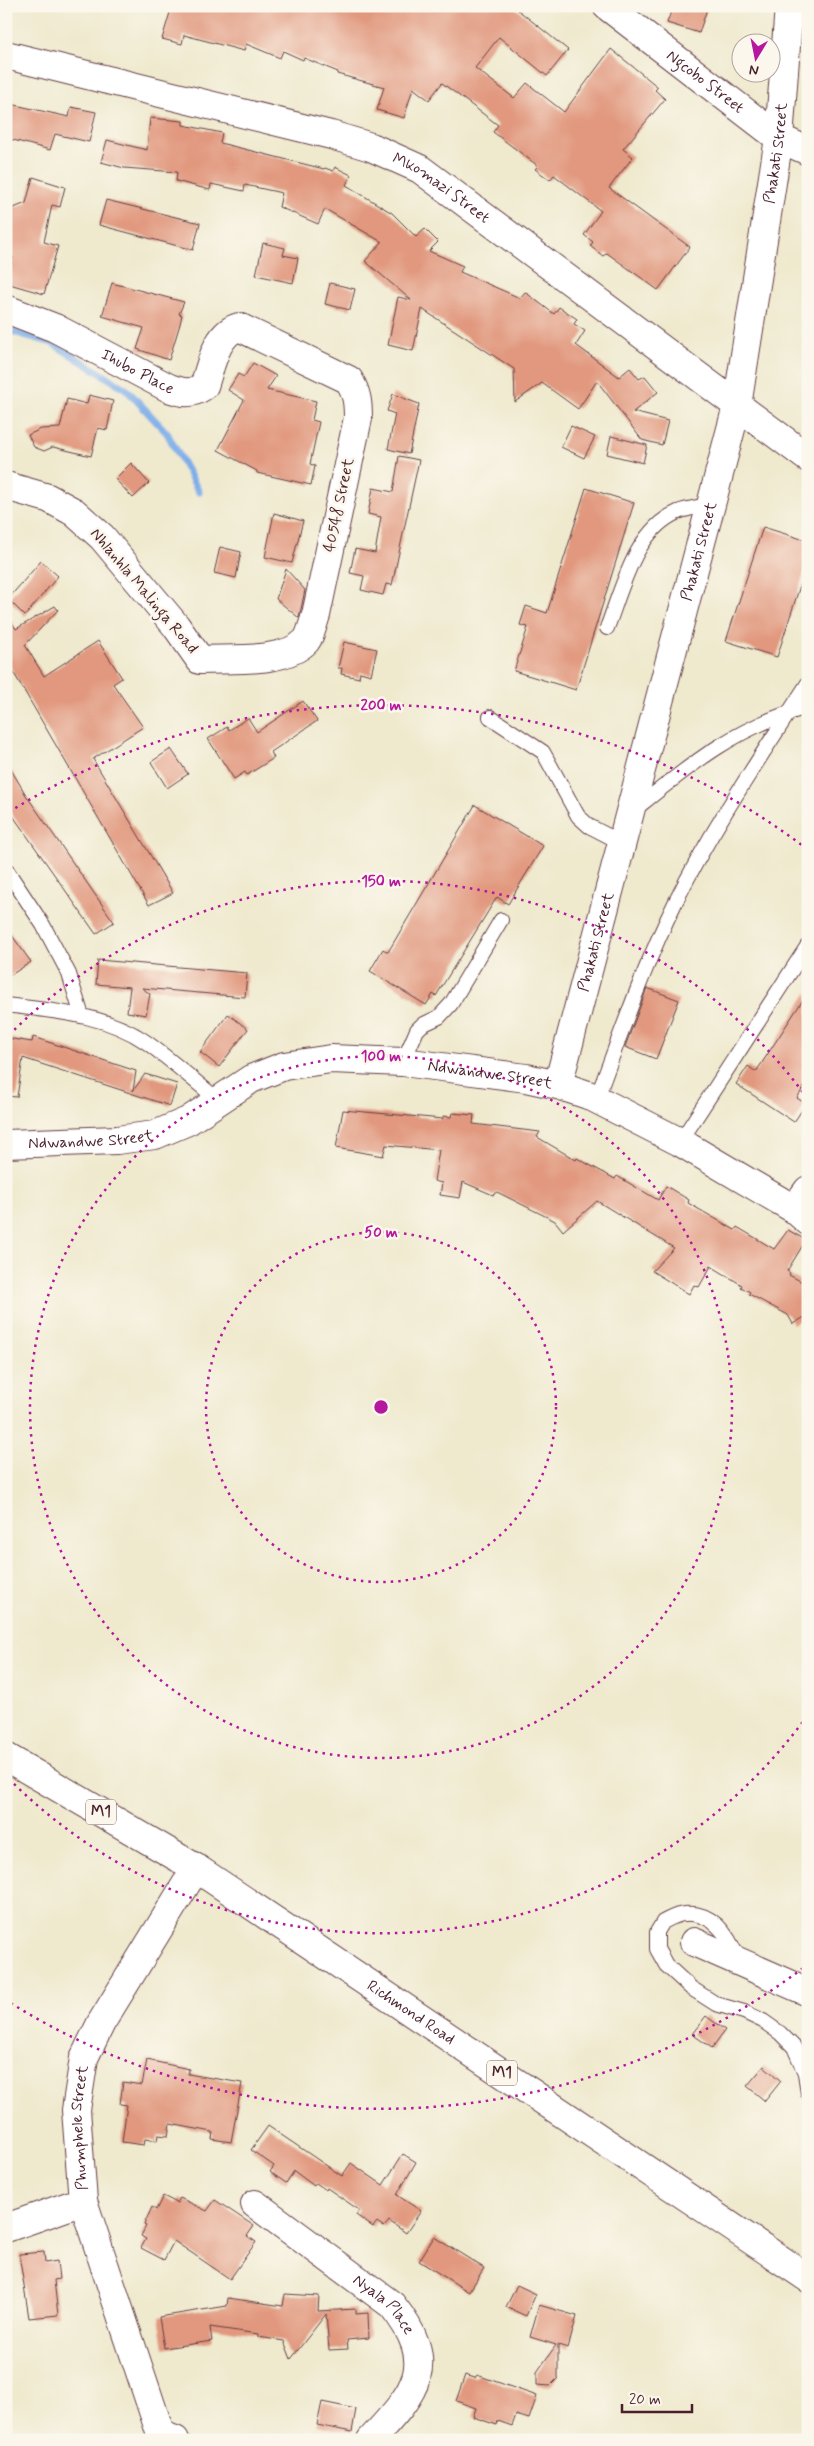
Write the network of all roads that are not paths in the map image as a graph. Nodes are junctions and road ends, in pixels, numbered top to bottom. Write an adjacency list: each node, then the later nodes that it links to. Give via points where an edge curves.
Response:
1 (607, 6): 4 (main road, Ngcobo Street)
2 (789, 6): 4 (main road, Phakati Street)
3 (6, 55): 8 (main road, Mkomazi Street, via 331,135 400,159 449,189)
4 (779, 138): 5 (main road, Ngcobo Street); 8 (main road, Phakati Street)
5 (808, 151)
6 (6, 309): 7 (main road, Ihubo Place, via 55,328 182,393 191,393 204,386 222,338)
7 (239, 327): 13 (main road, 40548 Street, via 349,380 356,390 358,418 316,615 308,639 295,650 275,656)
8 (737, 406): 9 (main road, Mkomazi Street); 11 (main road, Phakati Street)
9 (808, 458)
10 (6, 486): 13 (main road, Nhlanhla Malinga Road, via 48,498 74,512 102,537)
11 (712, 504): 12 (lane, via 678,512 648,536 634,558); 18 (main road, Phakati Street)
12 (607, 628)
13 (200, 660)
14 (808, 682): 16 (lane)
15 (808, 707): 16 (lane)
16 (789, 712): 18 (lane, via 727,740); 28 (lane, via 706,844 675,902)
17 (490, 718): 19 (lane, via 543,752 578,816)
18 (630, 813): 19 (main road, Phakati Street)
19 (622, 843): 26 (main road, Phakati Street)
20 (6, 869): 24 (lane, via 43,925 64,966)
21 (501, 920): 25 (lane, via 451,1004 439,1017 417,1030)
22 (808, 945): 29 (lane)
23 (6, 1006): 24 (lane)
24 (82, 1016): 27 (lane, via 145,1041)
25 (403, 1062): 26 (main road, Ndwandwe Street); 27 (main road, Ndwandwe Street, via 331,1059 284,1066 251,1078)
26 (558, 1084): 28 (main road, Ndwandwe Street)
27 (217, 1099): 30 (main road, Ndwandwe Street, via 188,1121 155,1135 117,1140)
28 (596, 1100): 29 (main road, Ndwandwe Street)
29 (680, 1142): 31 (main road, Ndwandwe Street)
30 (6, 1144)
31 (803, 1207)
32 (6, 1757): 33 (main road, Richmond Road / M1)
33 (196, 1868): 38 (main road, Phumphele Street, via 101,2023 84,2058 76,2110); 41 (main road, Richmond Road / M1)
34 (694, 1942): 35 (main road)
35 (740, 1962): 36 (main road); 37 (lane, via 730,1940 715,1922 697,1914 683,1914 663,1922 658,1932 657,1948 666,1965 691,1988 716,2004 763,2021 794,2046 805,2073)
36 (808, 1992)
37 (808, 2093)
38 (83, 2202): 40 (main road); 42 (main road, Phumphele Street)
39 (255, 2204): 43 (main road, Nyala Place, via 392,2305 408,2326 417,2349 418,2368 413,2387 402,2406)
40 (6, 2228)
41 (808, 2278)
42 (168, 2437)
43 (371, 2440)

